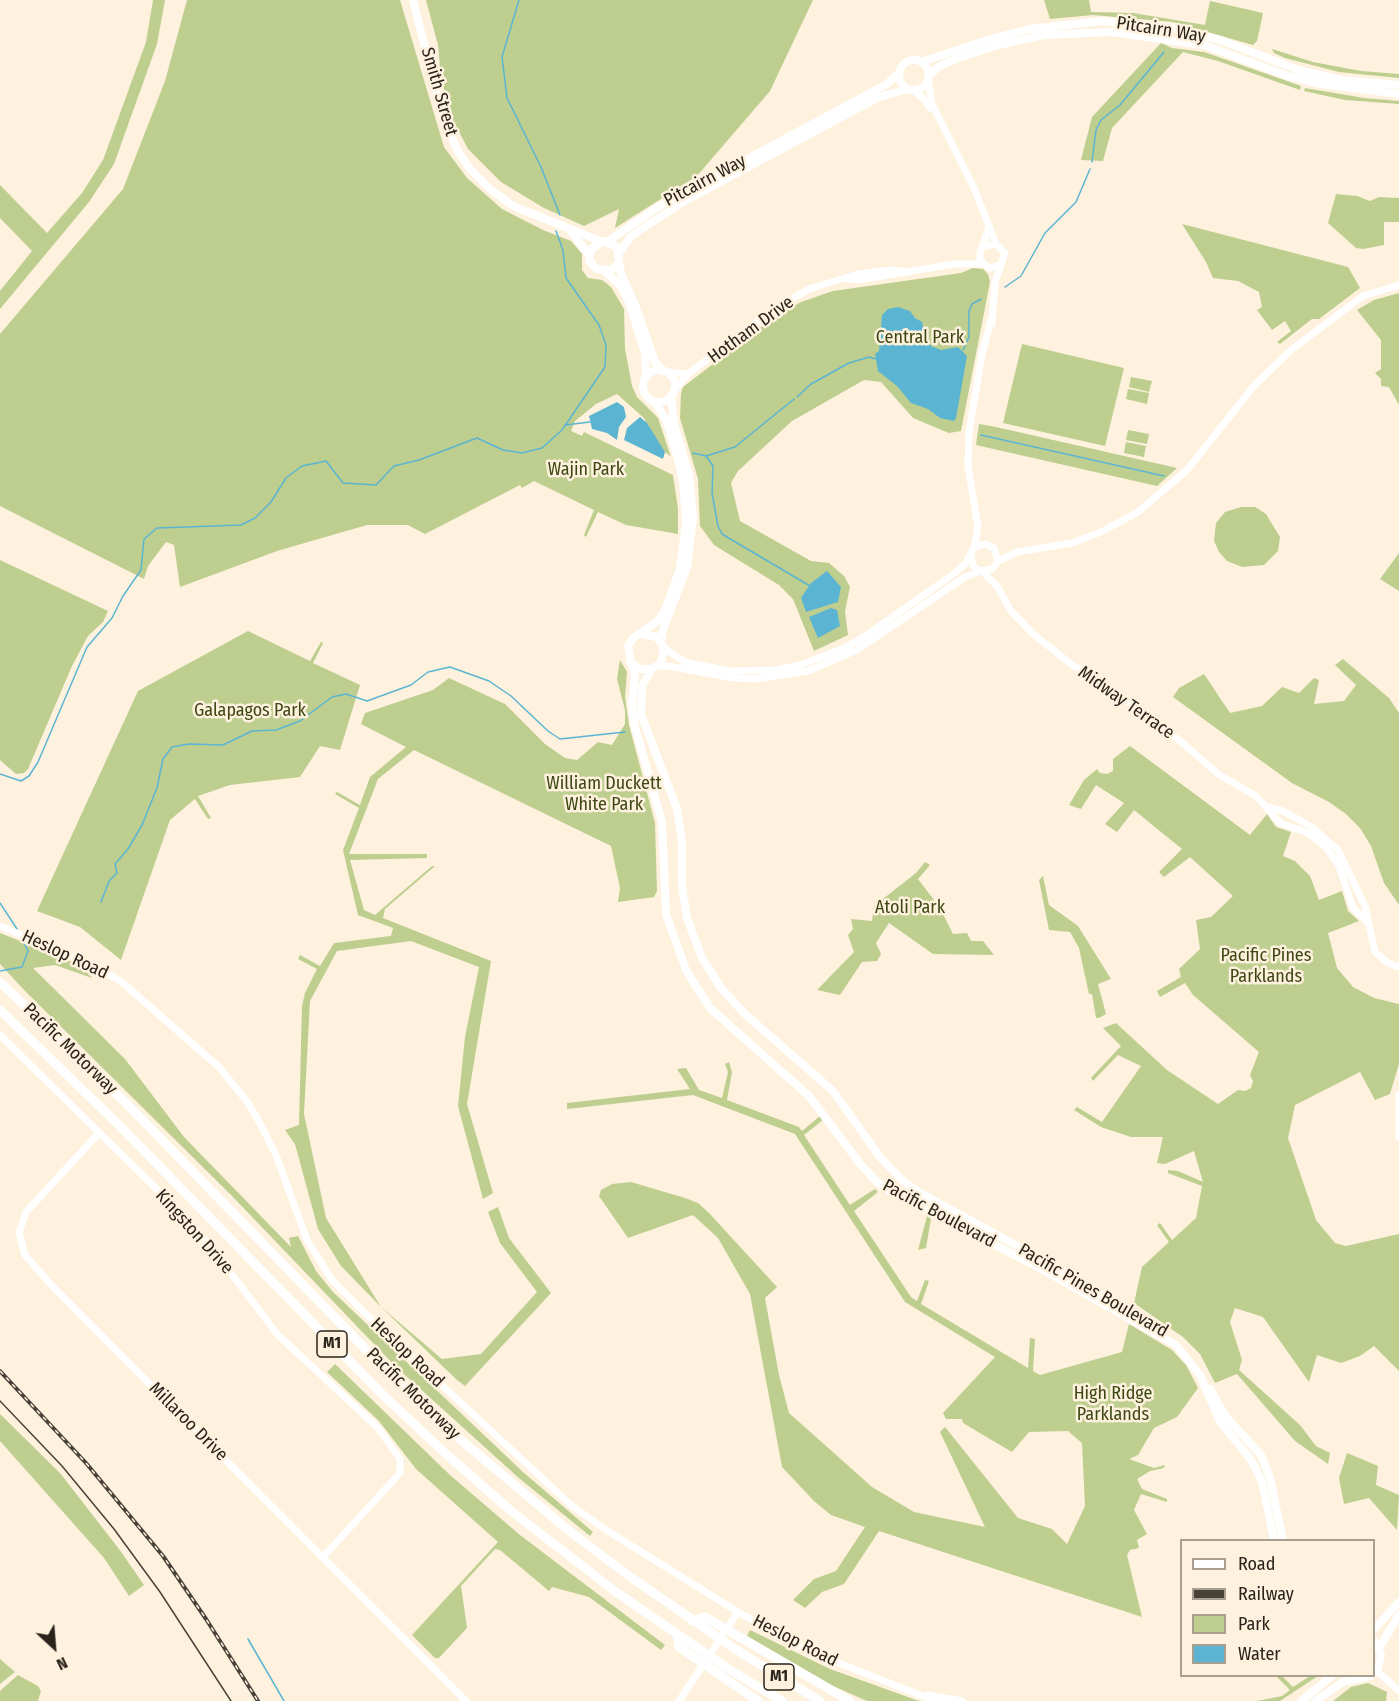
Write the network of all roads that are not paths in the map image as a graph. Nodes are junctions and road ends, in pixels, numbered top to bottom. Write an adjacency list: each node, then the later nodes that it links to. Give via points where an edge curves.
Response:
1 (413, 0): 10 (main road, Smith Street, via 443,119 464,161 484,184 513,206)
2 (921, 62): 3 (main road, via 908,62); 4 (main road); 5 (main road, Pitcairn Way, via 1029,29 1113,22 1173,28 1321,75)
3 (899, 73): 6 (main road, via 901,82); 11 (main road, Pitcairn Way, via 887,84 657,207 618,236)
4 (929, 77): 6 (main road, via 924,86); 7 (main road, Pitcairn Way, via 948,63 998,45 1044,35 1111,32 1204,45 1288,76); 8 (street, via 932,104)
5 (1399, 85)
6 (910, 90): 8 (street, via 925,100); 14 (main road, Pitcairn Way, via 879,97 683,202 631,236)
7 (1399, 94)
8 (942, 128): 9 (street, via 974,188)
9 (988, 229): 12 (street); 13 (street)
10 (570, 230): 11 (main road, Smith Street); 15 (main road, Smith Street)
11 (604, 241): 14 (main road); 15 (main road, via 594,244)
12 (996, 244): 13 (street, Hotham Drive); 18 (street, via 1005,253)
13 (982, 249): 17 (street, Hotham Drive); 19 (street)
14 (620, 252): 16 (main road)
15 (589, 255): 20 (main road, via 592,265)
16 (619, 262): 20 (main road); 23 (main road, via 651,353)
17 (954, 264): 19 (street, Hotham Drive); 24 (street, Hotham Drive, via 818,285 774,309)
18 (1001, 265): 19 (street, Hotham Drive); 21 (street)
19 (986, 266): 21 (street)
20 (606, 272): 25 (main road, via 620,285 629,303 645,353)
21 (995, 282): 28 (street, via 968,441)
22 (1399, 285): 31 (street, via 1363,296 1291,350 1253,387 1187,470 1138,512 1072,543)
23 (664, 372): 24 (street, Hotham Drive); 25 (main road, via 654,371); 26 (main road, via 673,380)
24 (688, 374): 26 (street, Hotham Drive)
25 (646, 377): 27 (main road, via 644,392)
26 (673, 393): 27 (main road, via 664,401); 36 (main road, via 674,424 689,475 693,517 687,567 663,630)
27 (655, 402): 35 (main road, via 666,420 680,466 686,522 680,569 672,593 658,621)
28 (978, 527): 29 (street); 30 (street)
29 (992, 547): 30 (street, via 981,544); 31 (street); 32 (street)
30 (972, 551): 33 (street, via 973,566); 36 (street, via 955,573 865,636 800,665 776,670 729,670 685,662)
31 (1017, 552): 32 (street)
32 (997, 564): 33 (street); 34 (street, Midway Terrace)
33 (982, 572): 34 (street, Midway Terrace); 38 (street, via 964,577 857,650 808,671 756,679 668,666)
34 (997, 586): 39 (street, Midway Terrace, via 1011,611 1034,634 1184,744 1218,774)
35 (641, 634): 36 (main road, via 653,634); 37 (main road, via 628,646)
36 (663, 644): 38 (main road, via 663,658)
37 (631, 663): 38 (main road, via 640,669); 49 (main road, Pacific Boulevard, via 635,674 634,723 662,822 666,914 686,970 710,1008 809,1096 877,1182 1176,1345 1200,1376 1220,1422 1256,1469)
38 (655, 668): 50 (main road, Pacific Pines Boulevard, via 642,686 641,714 678,809 687,918 702,958 721,988 745,1014 834,1091 880,1157 902,1180 1169,1335 1193,1356 1220,1407 1264,1461)
39 (1268, 807): 40 (street, Midway Terrace, via 1280,823 1325,846 1339,866 1353,908); 40 (street, Midway Terrace, via 1312,827 1338,850 1364,903)
40 (1368, 923): 42 (street, Midway Terrace, via 1378,956)
41 (0, 926): 53 (street, Heslop Road, via 97,967 123,983 202,1051 248,1103 270,1142 307,1240 332,1280 571,1505)
42 (1399, 967)
43 (0, 982): 55 (highway, Pacific Motorway / M1, via 454,1434 575,1536)
44 (0, 1010): 58 (highway, Pacific Motorway / M1, via 421,1431 555,1546 677,1635)
45 (0, 1035): 47 (street, Kingston Drive)
46 (1399, 1094): 48 (street)
47 (99, 1132): 51 (street, Kingston Drive, via 207,1242 286,1344 378,1428 402,1464 400,1473); 51 (street, Millaroo Drive, via 26,1212 19,1233 25,1255)
48 (1399, 1138)
49 (1274, 1539)
50 (1283, 1539)
51 (323, 1557): 65 (street, Millaroo Drive)
52 (1399, 1602): 56 (main road)
53 (738, 1612): 64 (street, Heslop Road, via 811,1652); 66 (street)
54 (1399, 1615): 57 (main road)
55 (692, 1621): 69 (highway, Pacific Motorway / M1); 70 (highway, via 705,1617)
56 (1375, 1628)
57 (1376, 1645): 59 (main road, via 1381,1660)
58 (691, 1650): 67 (highway); 68 (highway, Pacific Motorway / M1)
59 (1375, 1670)
60 (1375, 1674): 63 (street)
61 (1331, 1677): 73 (main road)
62 (1355, 1677): 74 (main road)
63 (1399, 1691)
64 (910, 1692): 71 (street, Heslop Road); 72 (street, Heslop Road)
65 (466, 1699)
66 (679, 1701)
67 (758, 1701)
68 (782, 1701)
69 (820, 1701)
70 (850, 1701)
71 (934, 1701)
72 (962, 1701)
73 (1301, 1701)
74 (1315, 1701)

